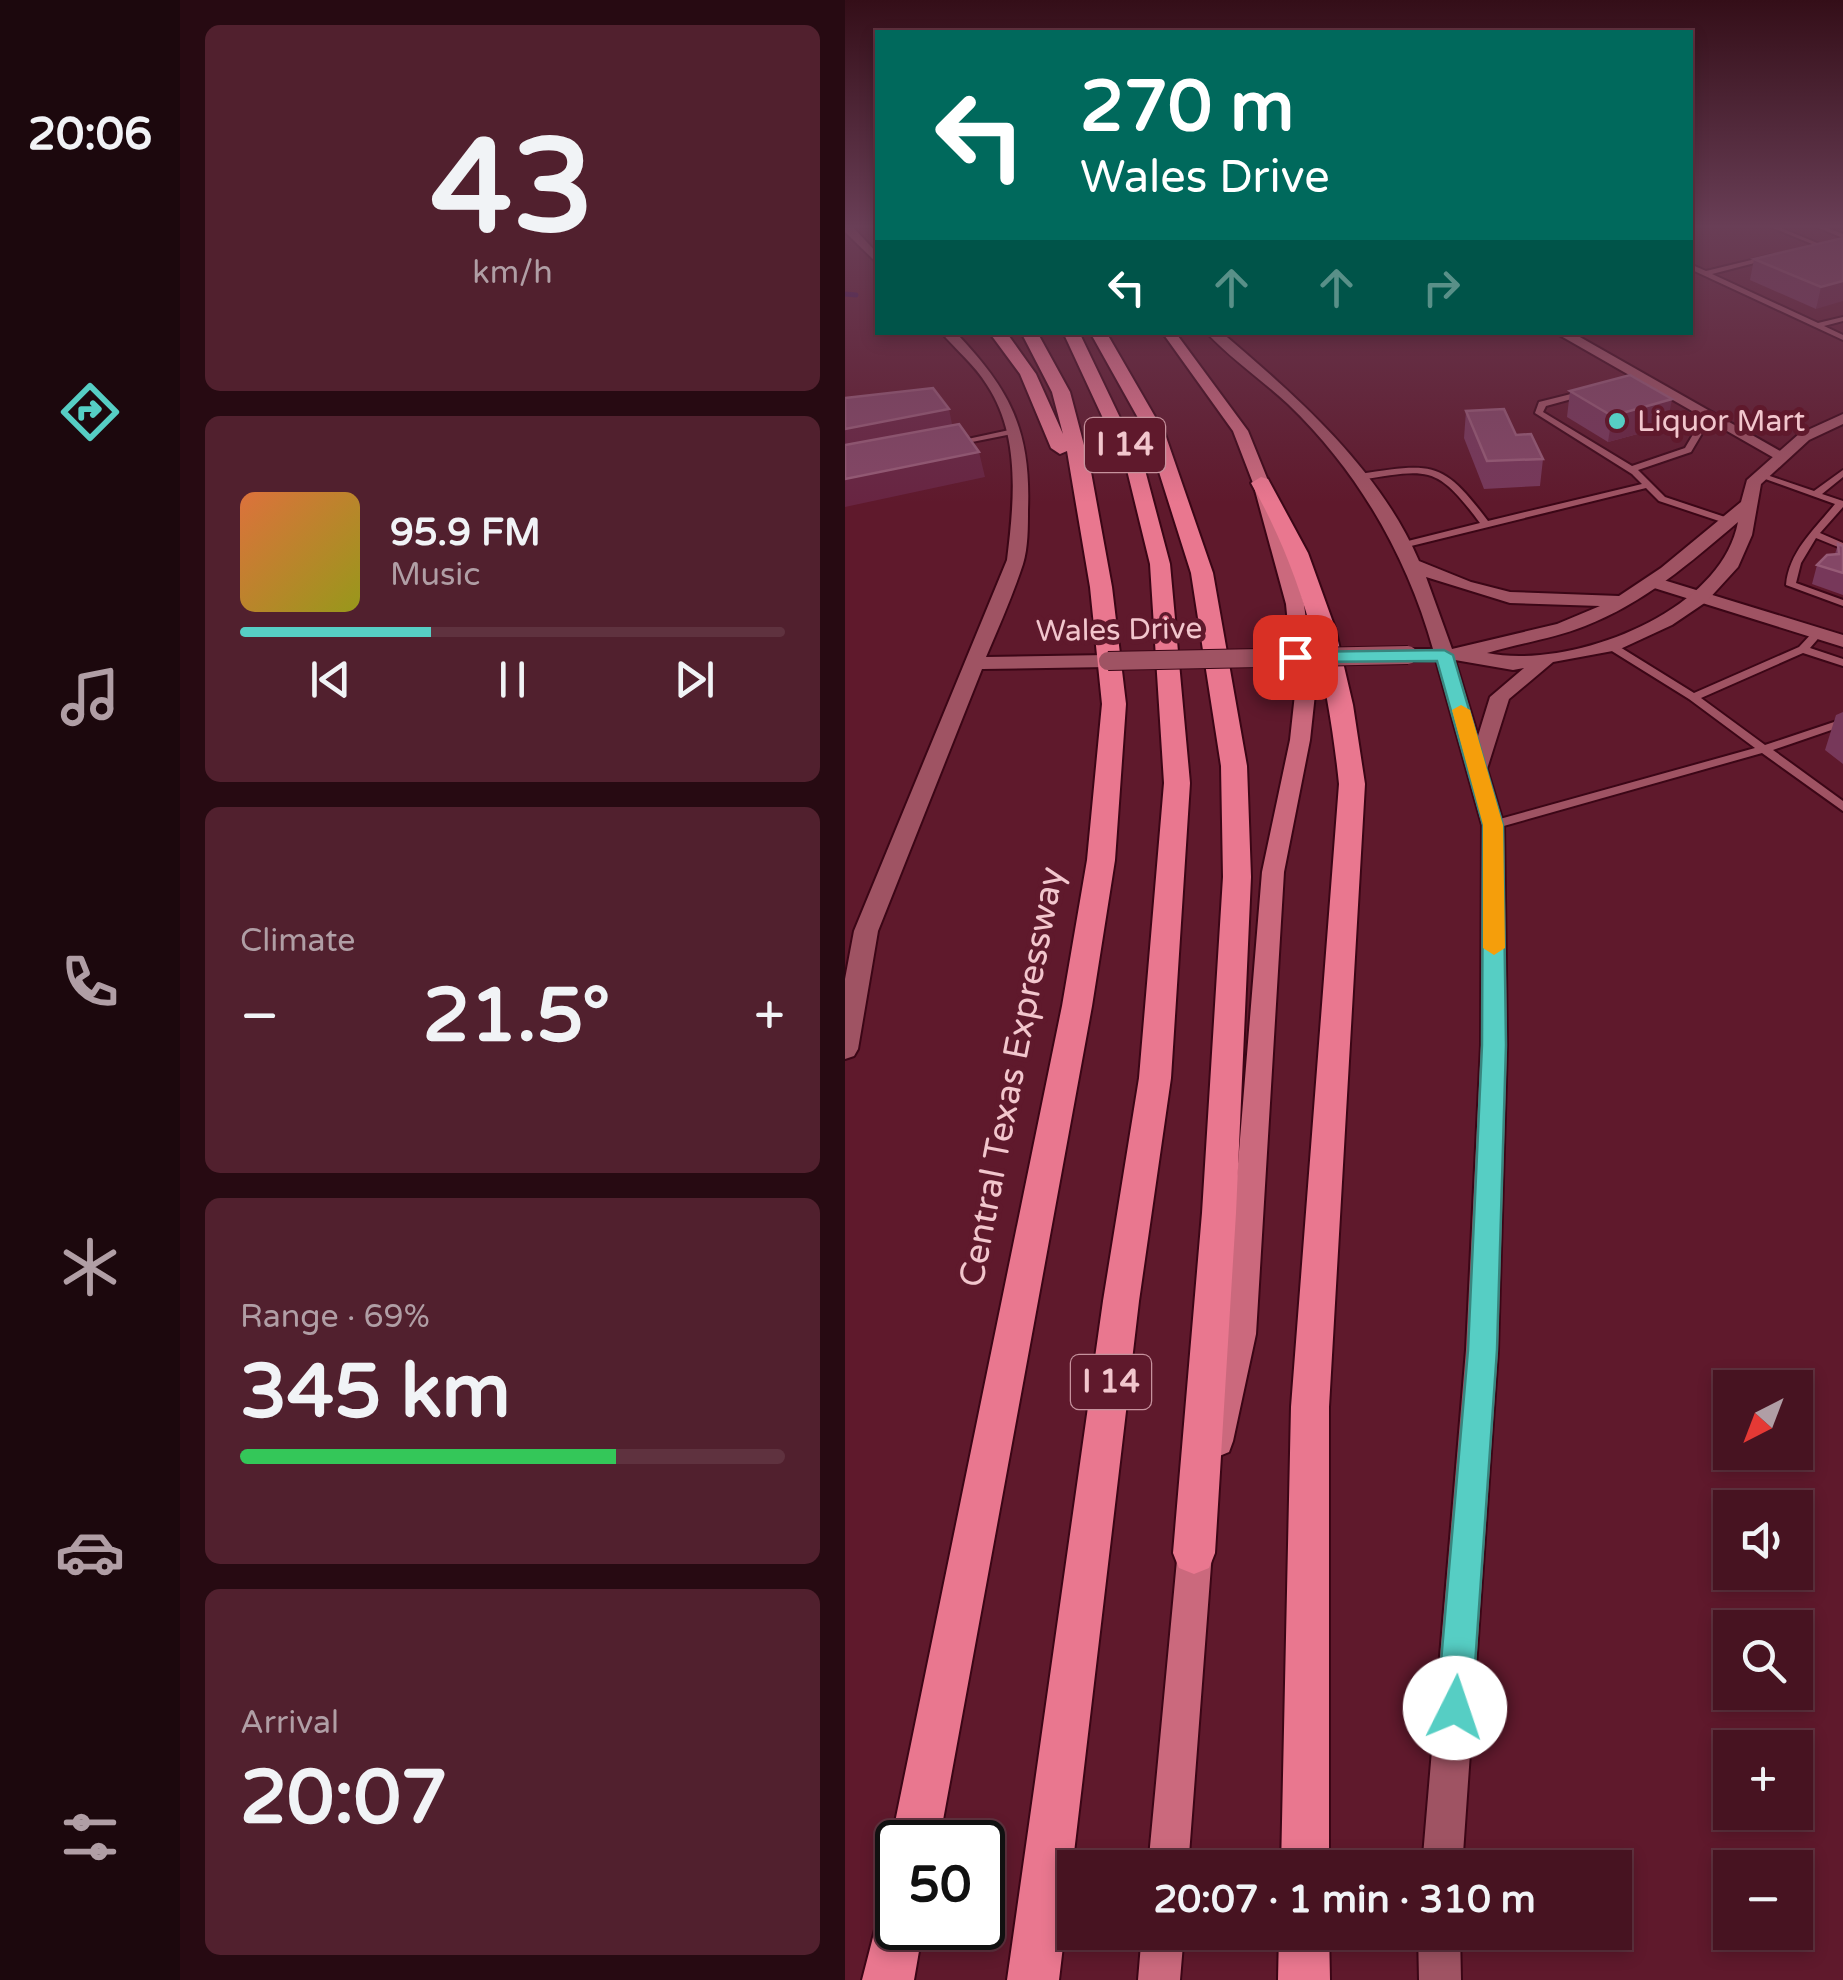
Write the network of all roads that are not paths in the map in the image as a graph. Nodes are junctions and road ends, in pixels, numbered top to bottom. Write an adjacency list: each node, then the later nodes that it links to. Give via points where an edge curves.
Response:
1 (1801, 318): 3 (lane)
2 (1843, 320): 3 (lane)
3 (1817, 326): 12 (lane)
4 (950, 335): 18 (main road, via 998,390)
5 (999, 335): 31 (highway, via 1027,374)
6 (1031, 335): 31 (highway, Central Texas Expressway / I 14, via 1061,392)
7 (1072, 335): 69 (highway, I 14, via 1136,470 1160,564 1177,783 1155,1078)
8 (1100, 335): 59 (highway, via 1156,434 1202,573 1234,766 1237,877)
9 (1170, 335): 26 (main road, via 1240,431)
10 (1216, 335): 25 (main road, via 1295,403)
11 (1565, 335): 13 (main road)
12 (1843, 338)
13 (1641, 378): 14 (lane); 17 (main road)
14 (1623, 382)
15 (1606, 387): 22 (lane, via 1542,404 1539,413)
16 (1843, 418): 21 (main road)
17 (1719, 422): 21 (main road); 22 (lane, via 1701,428 1687,450)
18 (1014, 431): 19 (lane); 50 (main road, via 1021,463 1016,560)
19 (967, 440): 20 (main road)
20 (949, 443)
21 (1781, 456): 24 (main road)
22 (1629, 470): 27 (lane)
23 (1843, 472): 28 (lane)
24 (1761, 476): 28 (lane); 30 (main road)
25 (1359, 477): 33 (lane, via 1433,470 1455,482); 35 (main road)
26 (1261, 483): 59 (main road, via 1295,604 1305,694 1273,872 1240,1334); 62 (highway, via 1321,608 1352,784 1310,1407)
27 (1647, 485): 32 (lane, via 1674,505); 33 (lane)
28 (1816, 494): 29 (lane)
29 (1842, 504): 34 (lane)
30 (1747, 506): 32 (main road); 41 (main road, via 1745,535 1729,567)
31 (1089, 514): 60 (highway, Central Texas Expressway / I 14, via 1115,704 1101,860)
32 (1728, 522): 40 (main road)
33 (1485, 523): 35 (lane)
34 (1817, 534): 36 (lane); 37 (lane)
35 (1403, 545): 38 (main road)
36 (1843, 546)
37 (1795, 559): 39 (lane); 43 (lane, via 1791,585)
38 (1411, 564): 42 (main road, via 1511,601); 48 (main road)
39 (1811, 564)
40 (1657, 583): 41 (main road); 42 (main road)
41 (1700, 598): 44 (main road); 46 (main road)
42 (1629, 599): 48 (main road, via 1575,624)
43 (1843, 603)
44 (1818, 633): 45 (main road); 47 (lane)
45 (1843, 641)
46 (1611, 646): 49 (main road); 52 (lane)
47 (1803, 649): 51 (lane); 52 (lane)
48 (1455, 655): 49 (main road, via 1513,664); 50 (main road, Wales Drive, bridge); 55 (main road)
49 (1549, 657): 55 (main road, via 1500,697)
50 (975, 663): 58 (main road, via 866,931)
51 (1843, 663)
52 (1693, 697): 54 (lane)
53 (1843, 722): 54 (lane)
54 (1763, 749): 56 (lane); 57 (lane)
55 (1478, 767): 57 (main road)
56 (1843, 807)
57 (1493, 825): 63 (main road, via 1494,1045 1482,1350)
58 (845, 1049)
59 (1193, 1552): 61 (main road)
60 (919, 1820)
61 (1169, 1850)
62 (1305, 1850)
63 (1443, 1850)
64 (894, 1950): 68 (highway)
65 (1162, 1950): 70 (main road)
66 (1305, 1950): 71 (highway)
67 (1439, 1950): 72 (main road)
68 (888, 1980)
69 (1033, 1980)
70 (1159, 1980)
71 (1304, 1980)
72 (1439, 1980)

